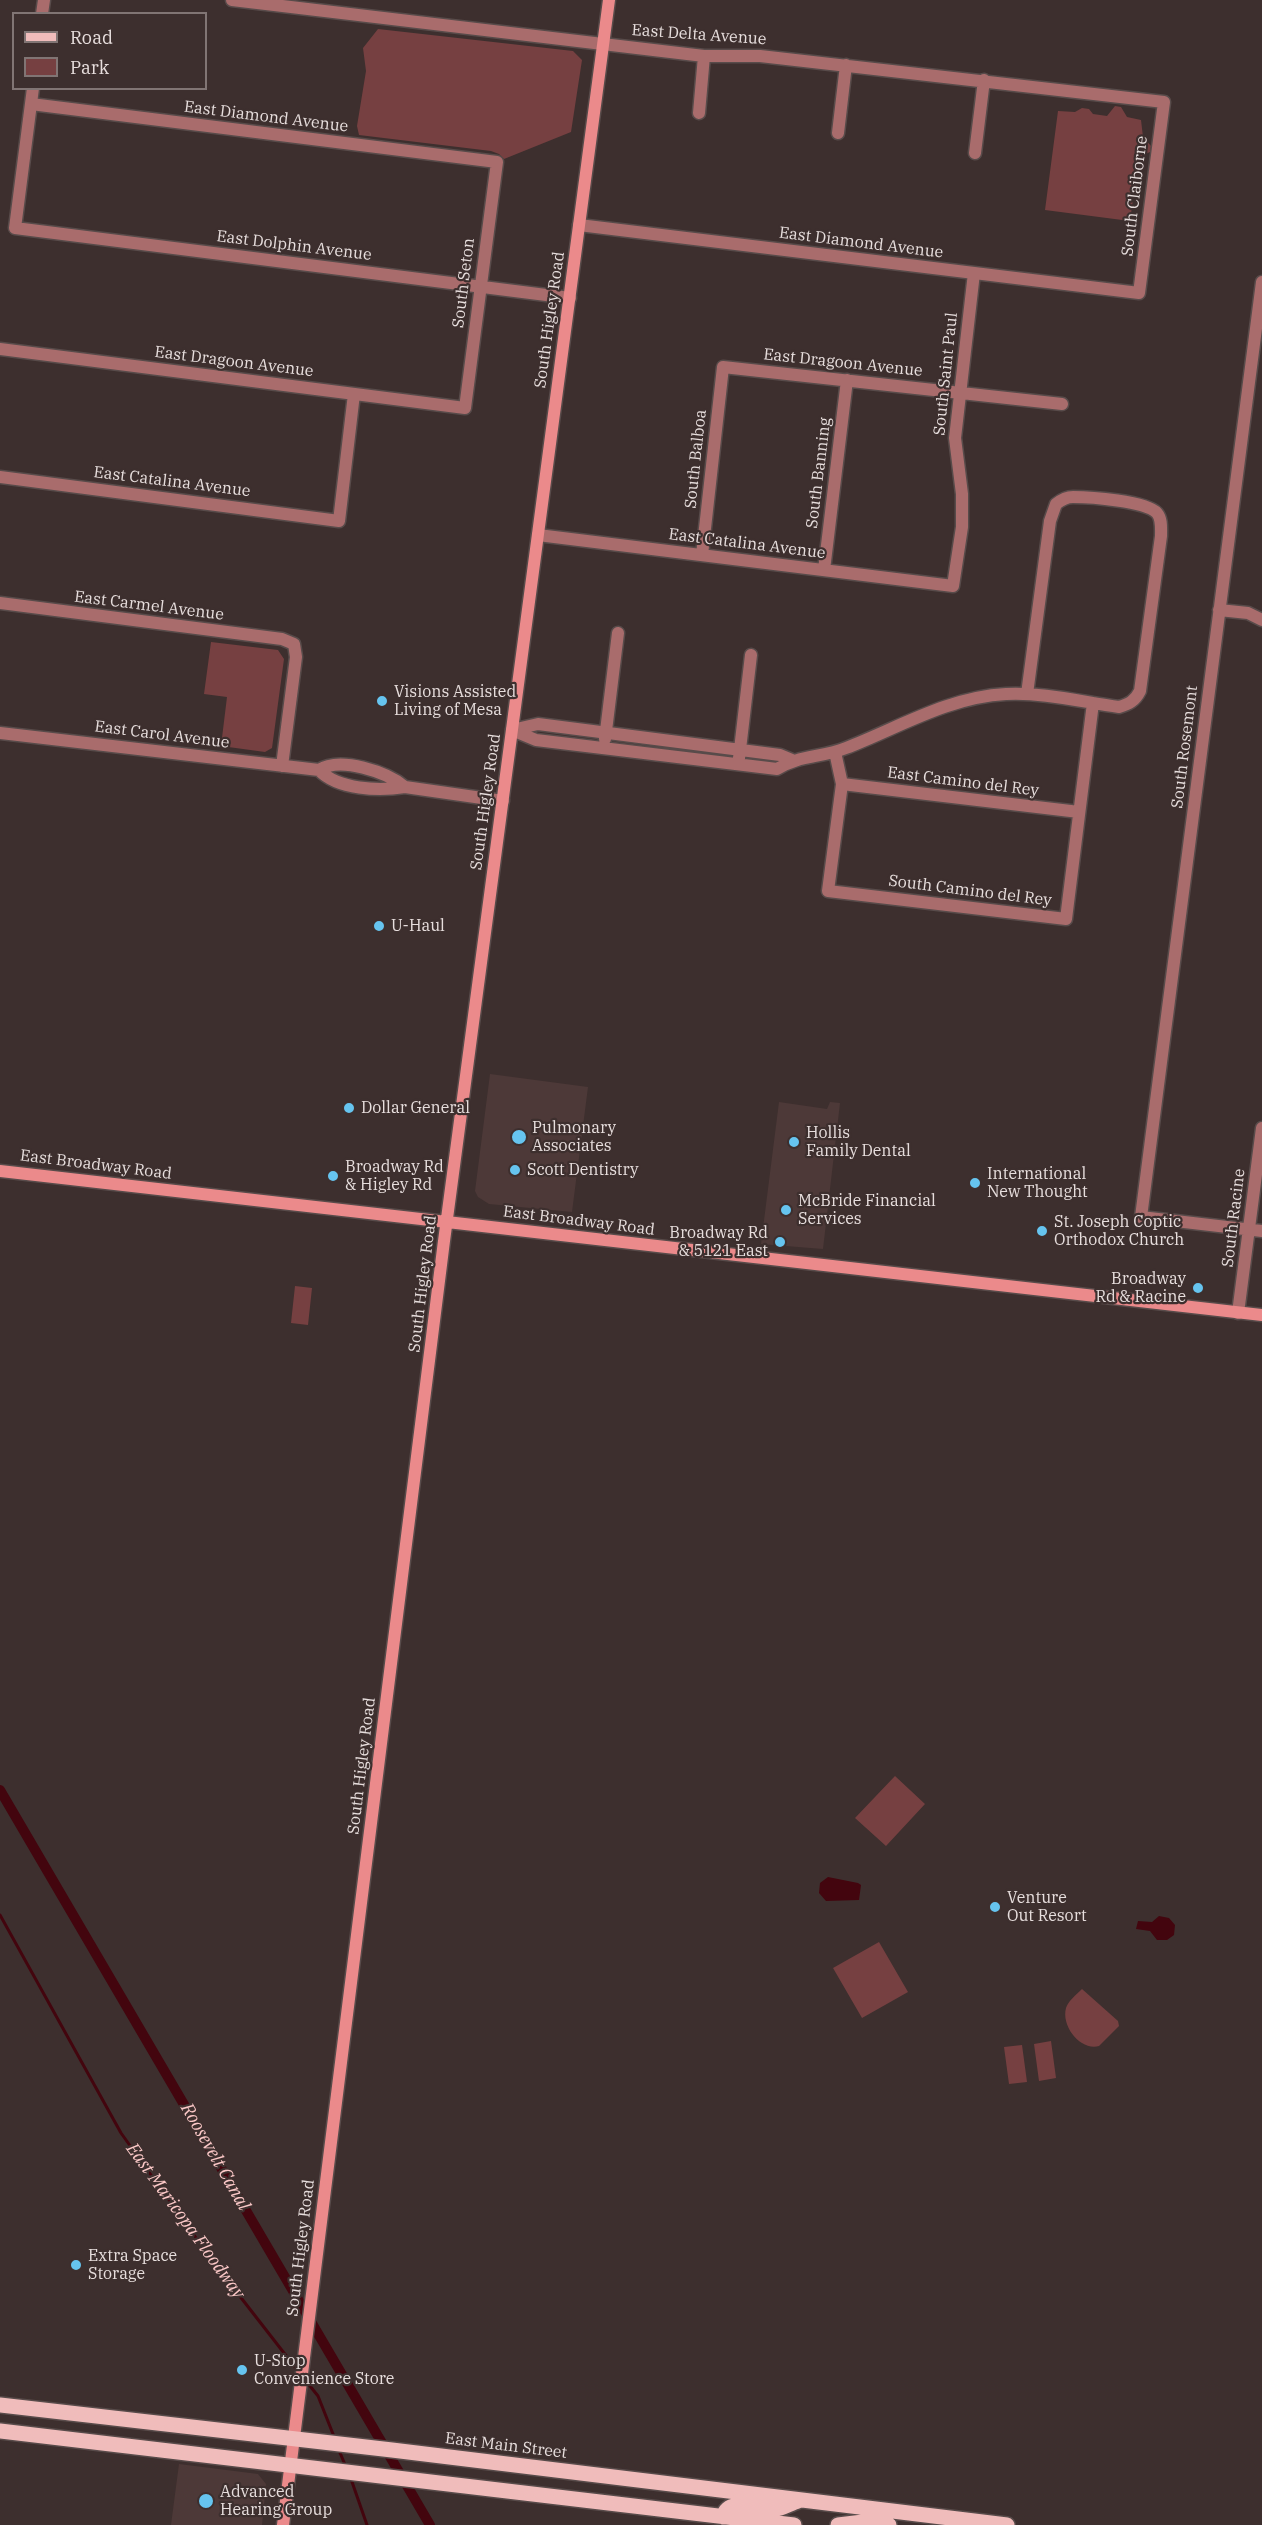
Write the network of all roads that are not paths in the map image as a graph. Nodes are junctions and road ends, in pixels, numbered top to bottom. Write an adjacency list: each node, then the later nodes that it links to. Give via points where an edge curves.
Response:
1 (232, 0): 3 (street, East Delta Avenue)
2 (609, 0): 3 (main road, South Higley Road)
3 (603, 44): 4 (street, East Delta Avenue); 14 (main road, South Higley Road)
4 (704, 56): 5 (street, East Delta Avenue, via 760,56); 10 (street)
5 (846, 65): 6 (street, East Delta Avenue); 11 (street)
6 (984, 80): 8 (street, East Delta Avenue); 12 (street)
7 (33, 90): 9 (street)
8 (1164, 102): 18 (street, South Claiborne)
9 (31, 104): 13 (street, East Diamond Avenue); 17 (street, East Dolphin Avenue, via 15,228)
10 (699, 113)
11 (838, 133)
12 (975, 153)
13 (496, 162): 17 (street, South Seton)
14 (579, 225): 15 (street, East Diamond Avenue); 19 (main road, South Higley Road)
15 (974, 273): 18 (street, East Diamond Avenue); 23 (street, South Saint Paul)
16 (1262, 282): 33 (street, South Rosemont)
17 (481, 286): 19 (street, East Dolphin Avenue); 26 (street, South Seton)
18 (1139, 293)
19 (570, 298): 28 (main road, South Higley Road)
20 (0, 349): 24 (street, East Dragoon Avenue)
21 (723, 367): 22 (street, East Dragoon Avenue); 29 (street, South Balboa)
22 (847, 380): 23 (street, East Dragoon Avenue); 30 (street, South Banning)
23 (959, 392): 25 (street, East Dragoon Avenue); 31 (street, South Saint Paul, via 955,438 962,527)
24 (354, 394): 26 (street, East Dragoon Avenue); 27 (street, East Catalina Avenue, via 339,520)
25 (1062, 404)
26 (465, 408)
27 (0, 477)
28 (538, 535): 29 (street, East Catalina Avenue); 39 (main road, South Higley Road)
29 (702, 555): 30 (street, East Catalina Avenue)
30 (824, 570): 31 (street, East Catalina Avenue)
31 (952, 586)
32 (0, 603): 47 (street, East Carmel Avenue, via 282,639 294,644 296,657)
33 (1219, 610): 34 (street, via 1248,613); 56 (street, South Rosemont, via 1141,1217)
34 (1262, 620)
35 (618, 633): 40 (street)
36 (751, 655): 43 (street)
37 (1027, 694): 38 (street); 38 (street, via 1052,510 1063,499 1072,497 1135,504 1149,508 1162,523 1140,691 1137,698 1119,707); 44 (street, via 969,699)
38 (1094, 703): 52 (street, South Camino del Rey)
39 (512, 730): 40 (street, via 538,723); 42 (street, via 536,740); 51 (main road, South Higley Road)
40 (606, 732): 42 (street); 43 (street)
41 (0, 733): 47 (street, East Carol Avenue)
42 (604, 749): 46 (street)
43 (740, 750): 45 (street); 46 (street)
44 (835, 752): 45 (street); 49 (street, South Camino del Rey)
45 (792, 760): 46 (street, via 777,769)
46 (738, 765)
47 (282, 766): 48 (street, East Carol Avenue)
48 (319, 770): 50 (street, East Carol Avenue, via 350,785); 50 (street, East Carol Avenue, via 329,763 352,766 394,778)
49 (842, 784): 52 (street, East Camino del Rey); 52 (street, South Camino del Rey, via 828,891 1066,920)
50 (405, 788): 51 (street, East Carol Avenue)
51 (503, 801): 55 (main road, South Higley Road)
52 (1079, 812)
53 (1262, 1128): 56 (street, South Racine)
54 (0, 1171): 55 (main road, East Broadway Road)
55 (447, 1222): 57 (main road, East Broadway Road); 61 (main road, South Higley Road)
56 (1256, 1231): 57 (street, South Racine)
57 (1238, 1313): 58 (main road, East Broadway Road)
58 (1262, 1316)
59 (0, 2405): 61 (main road, East Main Street)
60 (0, 2431): 62 (main road)
61 (294, 2439): 62 (main road, South Higley Road); 63 (main road, East Main Street)
62 (291, 2465): 65 (main road); 66 (main road, South Higley Road)
63 (801, 2500): 64 (main road, East Main Street); 65 (main road, via 775,2510 732,2506)
64 (934, 2516): 70 (main road); 71 (main road, East Main Street)
65 (723, 2517): 67 (main road)
66 (283, 2525)
67 (794, 2525)
68 (838, 2525): 69 (main road)
69 (889, 2525)
70 (921, 2525)
71 (1007, 2525)

